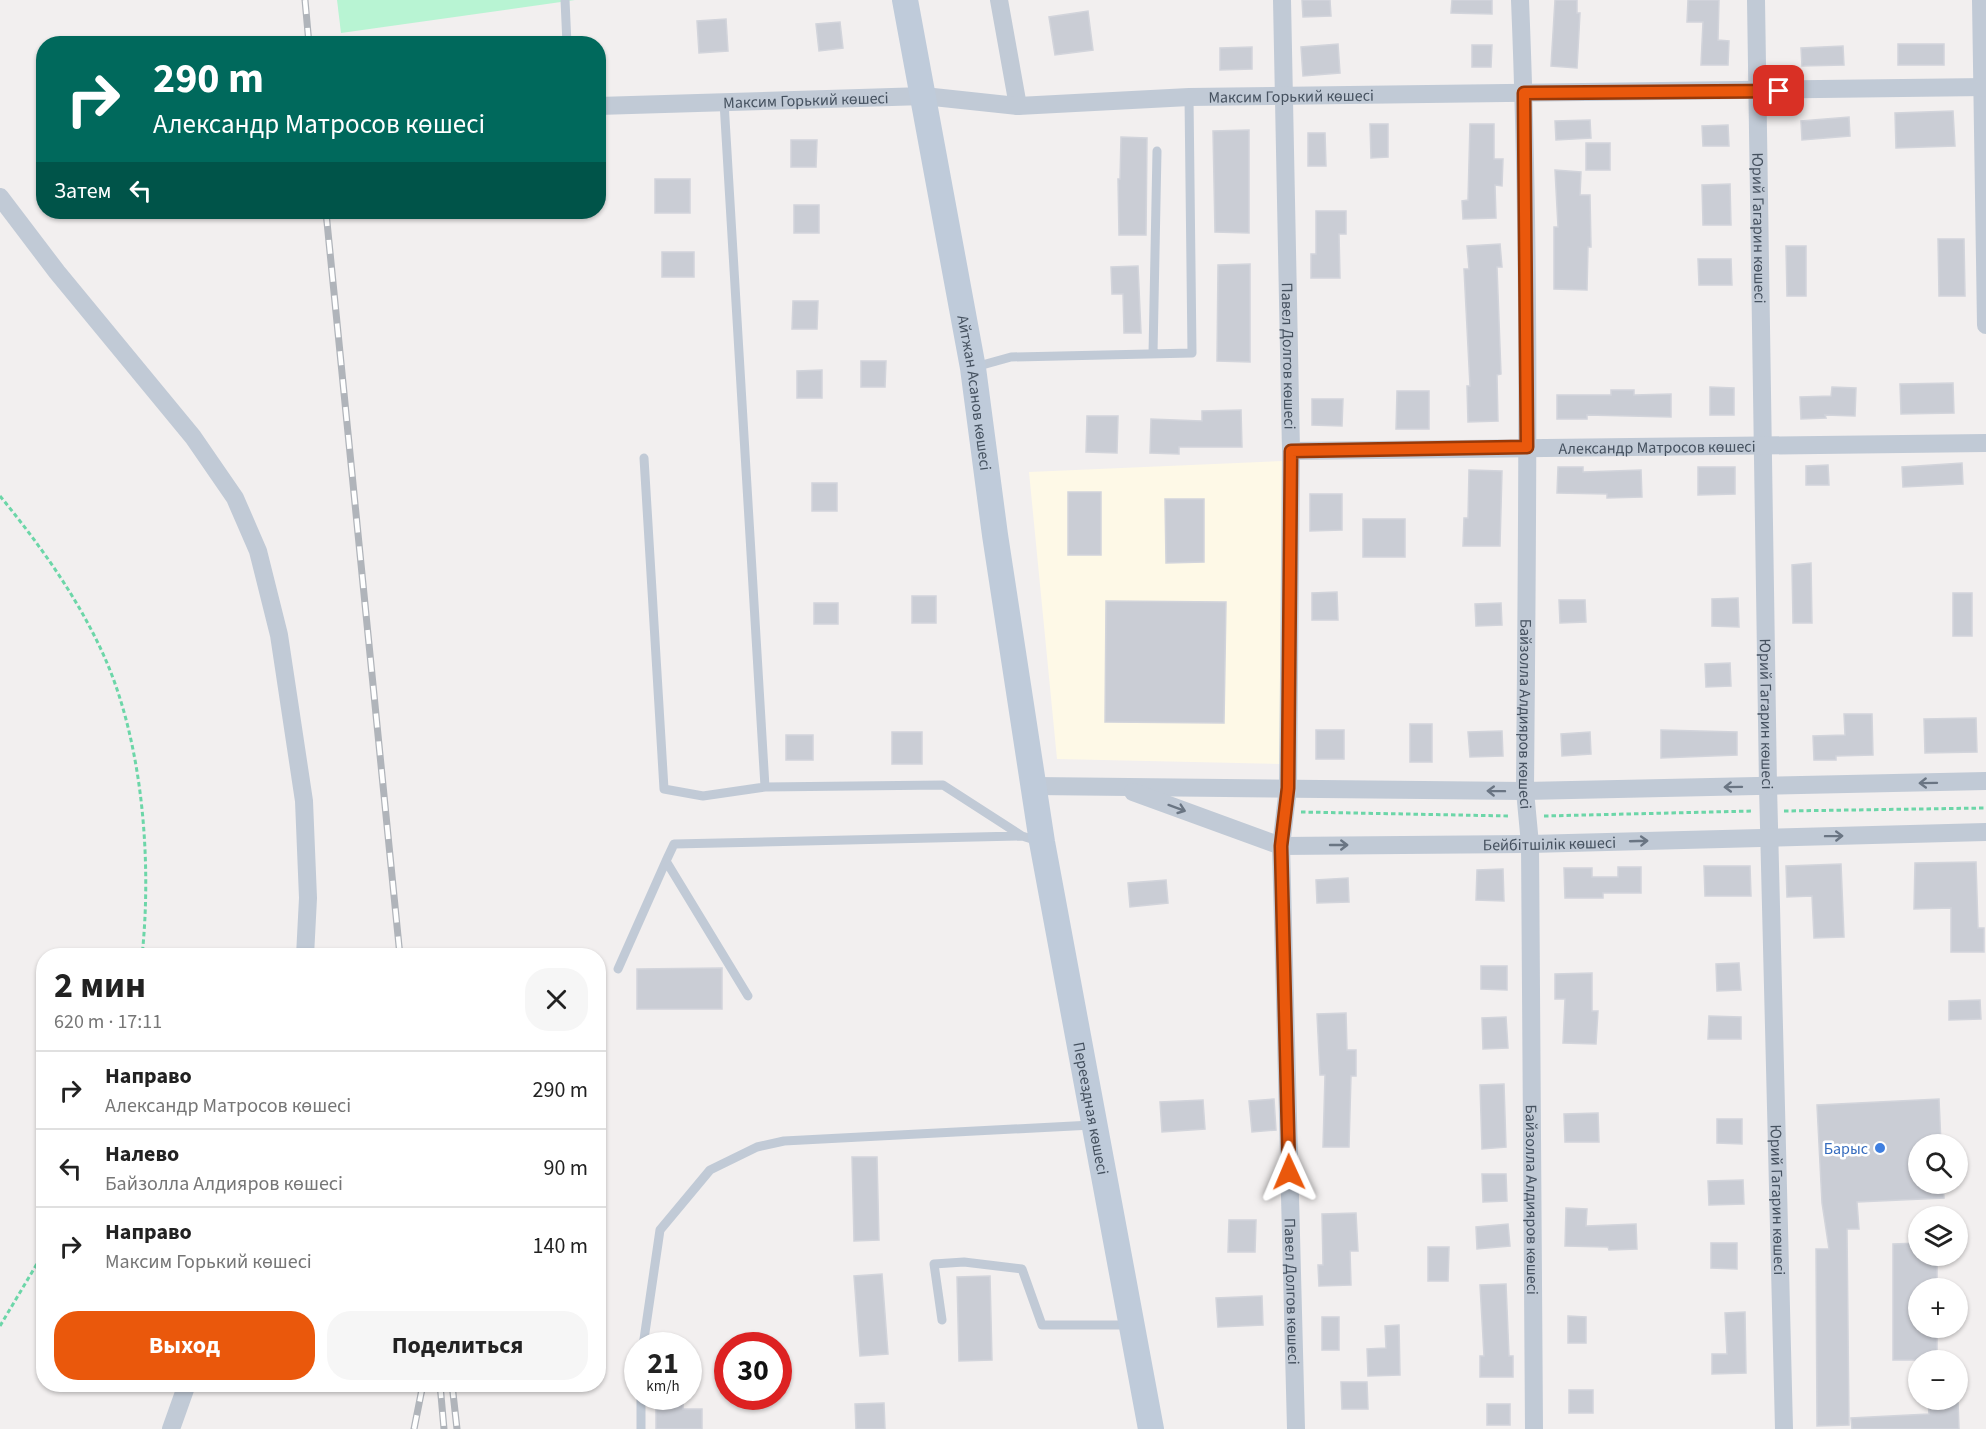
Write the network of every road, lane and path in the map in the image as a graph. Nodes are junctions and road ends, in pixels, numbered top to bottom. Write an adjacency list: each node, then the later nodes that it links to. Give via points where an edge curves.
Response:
1 (565, 0): 8 (lane)
2 (905, 0): 12 (street, Айтжан Асанов көшесі)
3 (999, 0): 17 (street)
4 (1282, 0): 13 (street, Павел Долгов көшесі)
5 (1520, 0): 11 (street, Байзолла Алдияров көшесі)
6 (1755, 0): 10 (street, Юрий Гагарин көшесі)
7 (1981, 0): 9 (street)
8 (567, 36)
9 (1984, 87): 10 (street, Максим Горький көшесі); 20 (street)
10 (1757, 91): 11 (street, Максим Горький көшесі); 24 (street, Юрий Гагарин көшесі)
11 (1524, 93): 13 (street, Максим Горький көшесі); 25 (street, Байзолла Алдияров көшесі)
12 (924, 96): 15 (street, Максим Горький көшесі); 17 (street, Максим Горький көшесі); 22 (street, Айтжан Асанов көшесі)
13 (1284, 96): 14 (street, Максим Горький көшесі); 26 (street, Павел Долгов көшесі)
14 (1189, 97): 17 (street, Максим Горький көшесі); 21 (lane, via 1191,353)
15 (724, 102): 16 (street, Максим Горький көшесі); 32 (lane)
16 (606, 106)
17 (1018, 106)
18 (1157, 151): 21 (lane)
19 (0, 197): 45 (street, via 193,437 235,498 258,551 279,635 304,801 308,898)
20 (1986, 325)
21 (1153, 354): 22 (lane, via 1011,357)
22 (973, 368): 30 (street, Айтжан Асанов көшесі, via 994,535)
23 (1986, 443): 24 (street, Александр Матросов көшесі)
24 (1762, 445): 25 (street, Александр Матросов көшесі); 31 (street, Юрий Гагарин көшесі)
25 (1527, 447): 26 (street, Александр Матросов көшесі); 35 (street, Байзолла Алдияров көшесі)
26 (1291, 451): 34 (street, Павел Долгов көшесі)
27 (644, 458): 32 (lane, via 664,789 703,796)
28 (0, 496): 44 (path, via 33,536 89,625 121,701 142,801 147,911)
29 (1986, 782): 31 (street, Бейбітшілік көшесі, one-way to 31)
30 (1034, 786): 33 (street, Бейбітшілік көшесі); 40 (street, Переездная көшесі)
31 (1768, 786): 35 (street, Бейбітшілік көшесі, one-way to 35); 37 (street, Юрий Гагарин көшесі)
32 (765, 787): 40 (lane, via 943,785)
33 (1122, 788): 34 (street, Бейбітшілік көшесі); 42 (street, Бейбітшілік көшесі, one-way to 42)
34 (1288, 788): 35 (street, Бейбітшілік көшесі, one-way to 34); 42 (street, Павел Долгов көшесі)
35 (1526, 791): 41 (street, Байзолла Алдияров көшесі)
36 (1986, 807): 37 (path)
37 (1768, 811): 39 (street, Юрий Гагарин көшесі)
38 (1986, 832): 39 (street, Бейбітшілік көшесі, one-way to 38)
39 (1769, 838): 41 (street, Бейбітшілік көшесі, one-way to 39); 61 (street, Юрий Гагарин көшесі)
40 (1032, 839): 43 (lane, via 674,844); 48 (street, Переездная көшесі)
41 (1530, 844): 42 (street, Бейбітшілік көшесі, one-way to 41); 60 (street, Байзолла Алдияров көшесі)
42 (1281, 846): 59 (street, Павел Долгов көшесі)
43 (666, 861): 46 (lane); 47 (lane)
44 (143, 948)
45 (305, 948)
46 (618, 969)
47 (748, 996)
48 (1095, 1125): 51 (street, Переездная көшесі); 53 (lane, via 866,1135 756,1147 710,1170 660,1230)
49 (36, 1265): 52 (path)
50 (942, 1320): 51 (lane, via 934,1264 964,1262 1022,1269 1042,1325)
51 (1132, 1324): 58 (street, Переездная көшесі)
52 (0, 1326)
53 (645, 1332)
54 (184, 1392): 56 (street)
55 (641, 1410): 57 (lane)
56 (171, 1429)
57 (641, 1429)
58 (1151, 1429)
59 (1296, 1429)
60 (1534, 1429)
61 (1784, 1429)

